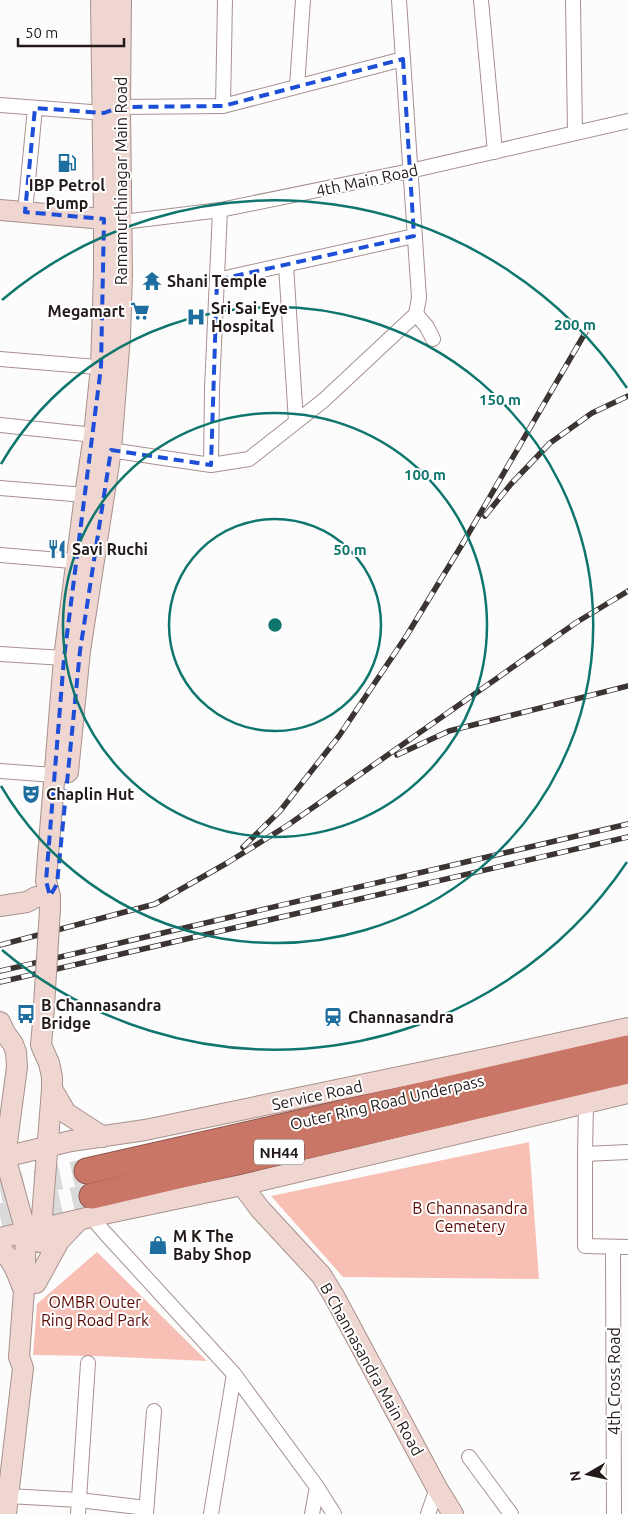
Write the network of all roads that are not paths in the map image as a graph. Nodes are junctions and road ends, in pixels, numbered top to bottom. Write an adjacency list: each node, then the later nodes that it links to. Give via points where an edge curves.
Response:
1 (101, 0): 13 (main road, Ramamurthinagar Main Road)
2 (121, 0): 13 (main road, Ramamurthinagar Main Road)
3 (225, 0): 11 (street)
4 (303, 0): 9 (street)
5 (399, 0): 8 (street)
6 (481, 0): 16 (street)
7 (573, 0): 15 (street)
8 (402, 59): 9 (street); 17 (street)
9 (297, 86): 11 (street)
10 (0, 105): 12 (street)
11 (223, 106): 13 (street)
12 (35, 108): 13 (street); 20 (street)
13 (112, 110): 21 (main road, Ramamurthinagar Main Road, via 103,198)
14 (628, 121): 15 (street, 4th Main Road)
15 (574, 133): 16 (street, 4th Main Road)
16 (495, 152): 17 (street, 4th Main Road)
17 (410, 171): 19 (street, 4th Main Road); 22 (street)
18 (0, 210): 20 (main road)
19 (220, 210): 21 (street, 4th Main Road); 24 (street)
20 (25, 212): 21 (main road)
21 (113, 221): 28 (main road, Ramamurthinagar Main Road, via 104,273)
22 (414, 236): 23 (street); 25 (street, via 420,298)
23 (286, 265): 24 (street); 29 (street)
24 (217, 280): 32 (street)
25 (416, 314): 26 (street); 29 (street)
26 (433, 339)
27 (0, 359): 28 (street)
28 (109, 368): 31 (main road, Ramamurthinagar Main Road)
29 (296, 422): 32 (street, via 249,460)
30 (0, 426): 31 (street)
31 (99, 444): 32 (street); 34 (main road, Ramamurthinagar Main Road); 36 (main road, Ramamurthinagar Main Road)
32 (211, 465)
33 (0, 488): 34 (street)
34 (85, 495): 36 (main road, Ramamurthinagar Main Road)
35 (0, 555): 36 (street)
36 (85, 562): 38 (main road, Ramamurthinagar Main Road); 42 (main road, Ramamurthinagar Main Road, via 80,651 57,884)
37 (0, 654): 38 (street)
38 (64, 658): 40 (main road, Ramamurthinagar Main Road)
39 (0, 771): 40 (street)
40 (54, 775): 42 (main road, Ramamurthinagar Main Road)
41 (0, 898): 42 (main road, via 26,894)
42 (45, 901): 43 (main road); 49 (main road, Ramamurthinagar Main Road, bridge, via 41,1045 52,1077)
43 (0, 906)
44 (0, 1022): 47 (main road, via 13,1044)
45 (628, 1028): 53 (main road, Service Road)
46 (628, 1048): 58 (highway, Outer Ring Road Underpass / NH44)
47 (17, 1060): 52 (main road); 57 (main road)
48 (628, 1071): 60 (highway, Outer Ring Road Underpass / NH44)
49 (52, 1089): 53 (main road, via 66,1113); 54 (main road, Ramamurthinagar Main Road)
50 (628, 1093): 51 (main road)
51 (586, 1103): 56 (street); 59 (main road)
52 (0, 1116)
53 (103, 1136): 54 (main road, Service Road)
54 (47, 1147): 57 (main road, Service Road); 61 (main road, Ramamurthinagar Main Road)
55 (628, 1152): 56 (street)
56 (585, 1154): 63 (street, via 585,1246)
57 (3, 1157): 61 (main road)
58 (87, 1171)
59 (242, 1185): 60 (main road); 72 (main road, B Channasandra Main Road, via 321,1275)
60 (93, 1216): 61 (main road); 66 (main road, via 59,1241); 68 (street)
61 (34, 1230): 62 (main road); 66 (main road, Ramamurthinagar Main Road)
62 (0, 1238)
63 (614, 1247): 64 (street); 82 (street, 4th Cross Road)
64 (628, 1247)
65 (0, 1249): 66 (main road)
66 (30, 1287): 73 (main road, Ramamurthinagar Main Road, via 19,1357 23,1368)
67 (88, 1363): 74 (street)
68 (234, 1374): 71 (street); 76 (street)
69 (154, 1411): 75 (street)
70 (469, 1457): 81 (street)
71 (317, 1487): 77 (street); 78 (street)
72 (437, 1488): 79 (street); 80 (main road, B Channasandra Main Road)
73 (7, 1505): 74 (street)
74 (79, 1507): 75 (street)
75 (146, 1511)
76 (211, 1514)
77 (312, 1514)
78 (334, 1514)
79 (428, 1514)
80 (454, 1514)
81 (511, 1514)
82 (614, 1514)

